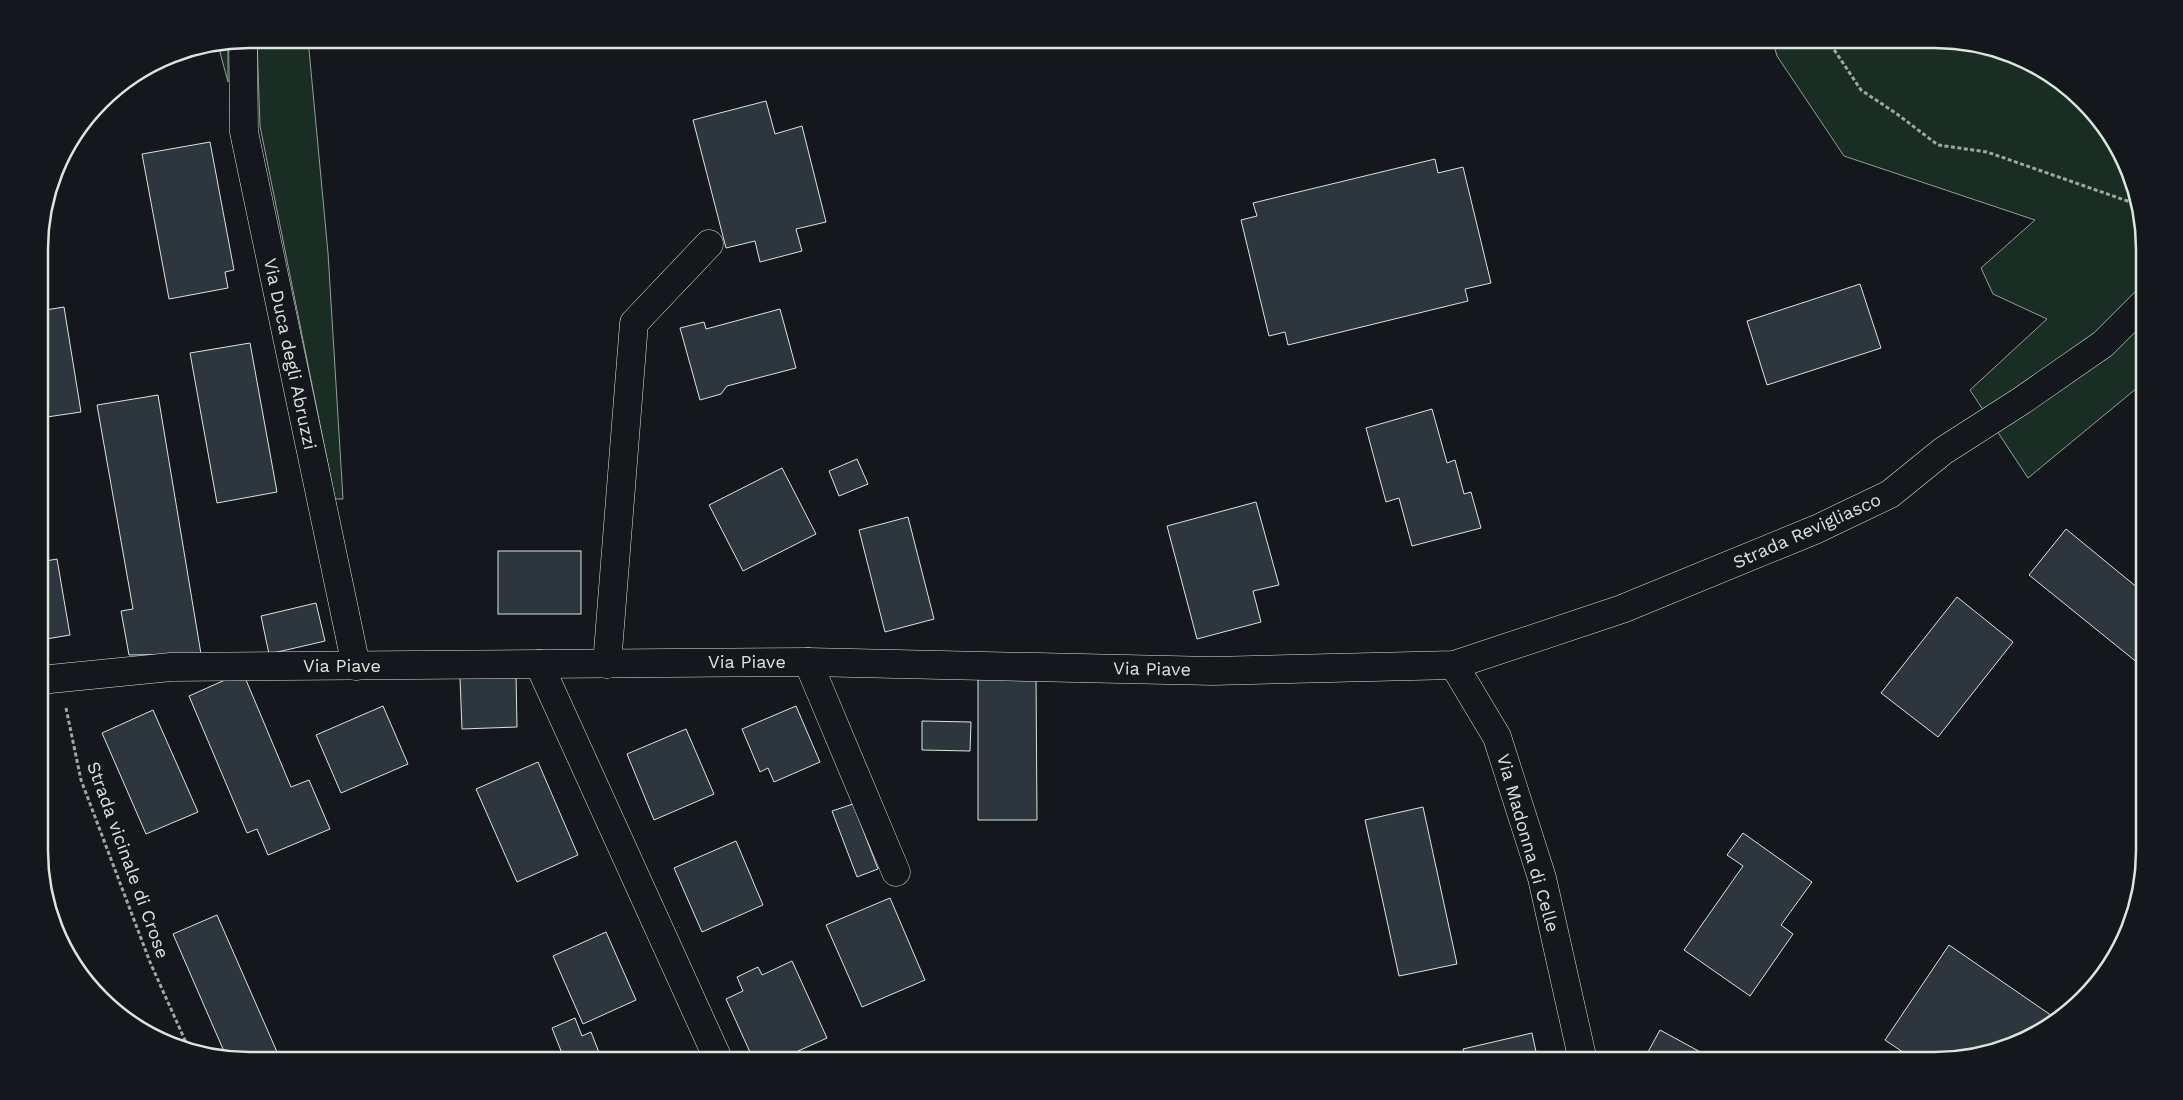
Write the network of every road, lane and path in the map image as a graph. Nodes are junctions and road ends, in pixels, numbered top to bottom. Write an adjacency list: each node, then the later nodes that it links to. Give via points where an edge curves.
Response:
1 (243, 48): 10 (street, Via Duca degli Abruzzi, via 244,132)
2 (1833, 48): 3 (path, via 1861,90 1938,145 1987,152)
3 (2130, 202)
4 (709, 244): 8 (street, via 634,322)
5 (2136, 311): 9 (street, Strada Revigliasco, via 2103,344 1943,451 1890,494 1817,529 1622,609)
6 (808, 662): 8 (street, Via Piave); 9 (street, Via Piave, via 1214,671); 12 (street)
7 (539, 664): 8 (street, Via Piave); 10 (street, Via Piave); 14 (street)
8 (607, 664)
9 (1454, 665): 15 (street, Via Madonna di Celle, via 1497,737 1542,878)
10 (356, 666): 11 (street, Via Piave, via 171,667)
11 (50, 678): 13 (path, Strada vicinale di Crose, via 81,780 150,962)
12 (896, 872)
13 (186, 1043)
14 (715, 1052)
15 (1581, 1052)

